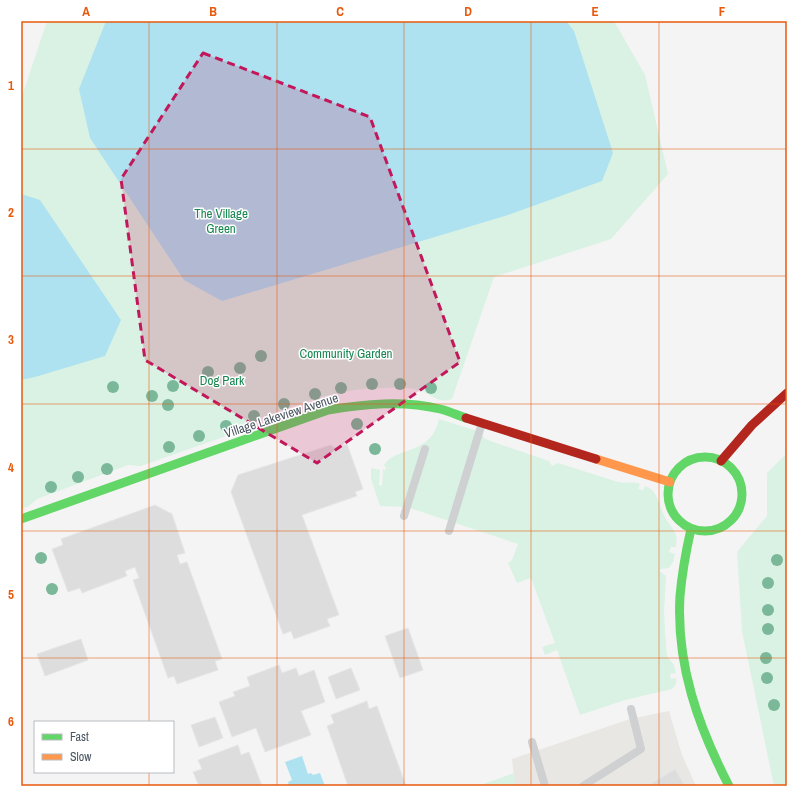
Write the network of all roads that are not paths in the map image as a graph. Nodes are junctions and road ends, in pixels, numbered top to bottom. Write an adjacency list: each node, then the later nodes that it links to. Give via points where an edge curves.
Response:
1 (787, 393): 4 (street, via 764,412)
2 (482, 422): 5 (street, Village Lakeview Avenue); 7 (street, Village Lakeview Avenue, via 439,409 402,403 356,405 328,410); 9 (lane)
3 (425, 449): 6 (lane)
4 (721, 461): 5 (street, via 695,458 680,467); 8 (street, via 731,468 742,491 736,515 716,530)
5 (670, 482): 8 (street, via 669,504 681,523)
6 (404, 516)
7 (21, 519)
8 (691, 529): 14 (street, via 680,593 680,630 686,673 697,716 715,762)
9 (449, 531)
10 (631, 709): 13 (lane, via 642,749)
11 (532, 742): 12 (lane)
12 (545, 786)
13 (583, 786)
14 (728, 786)

